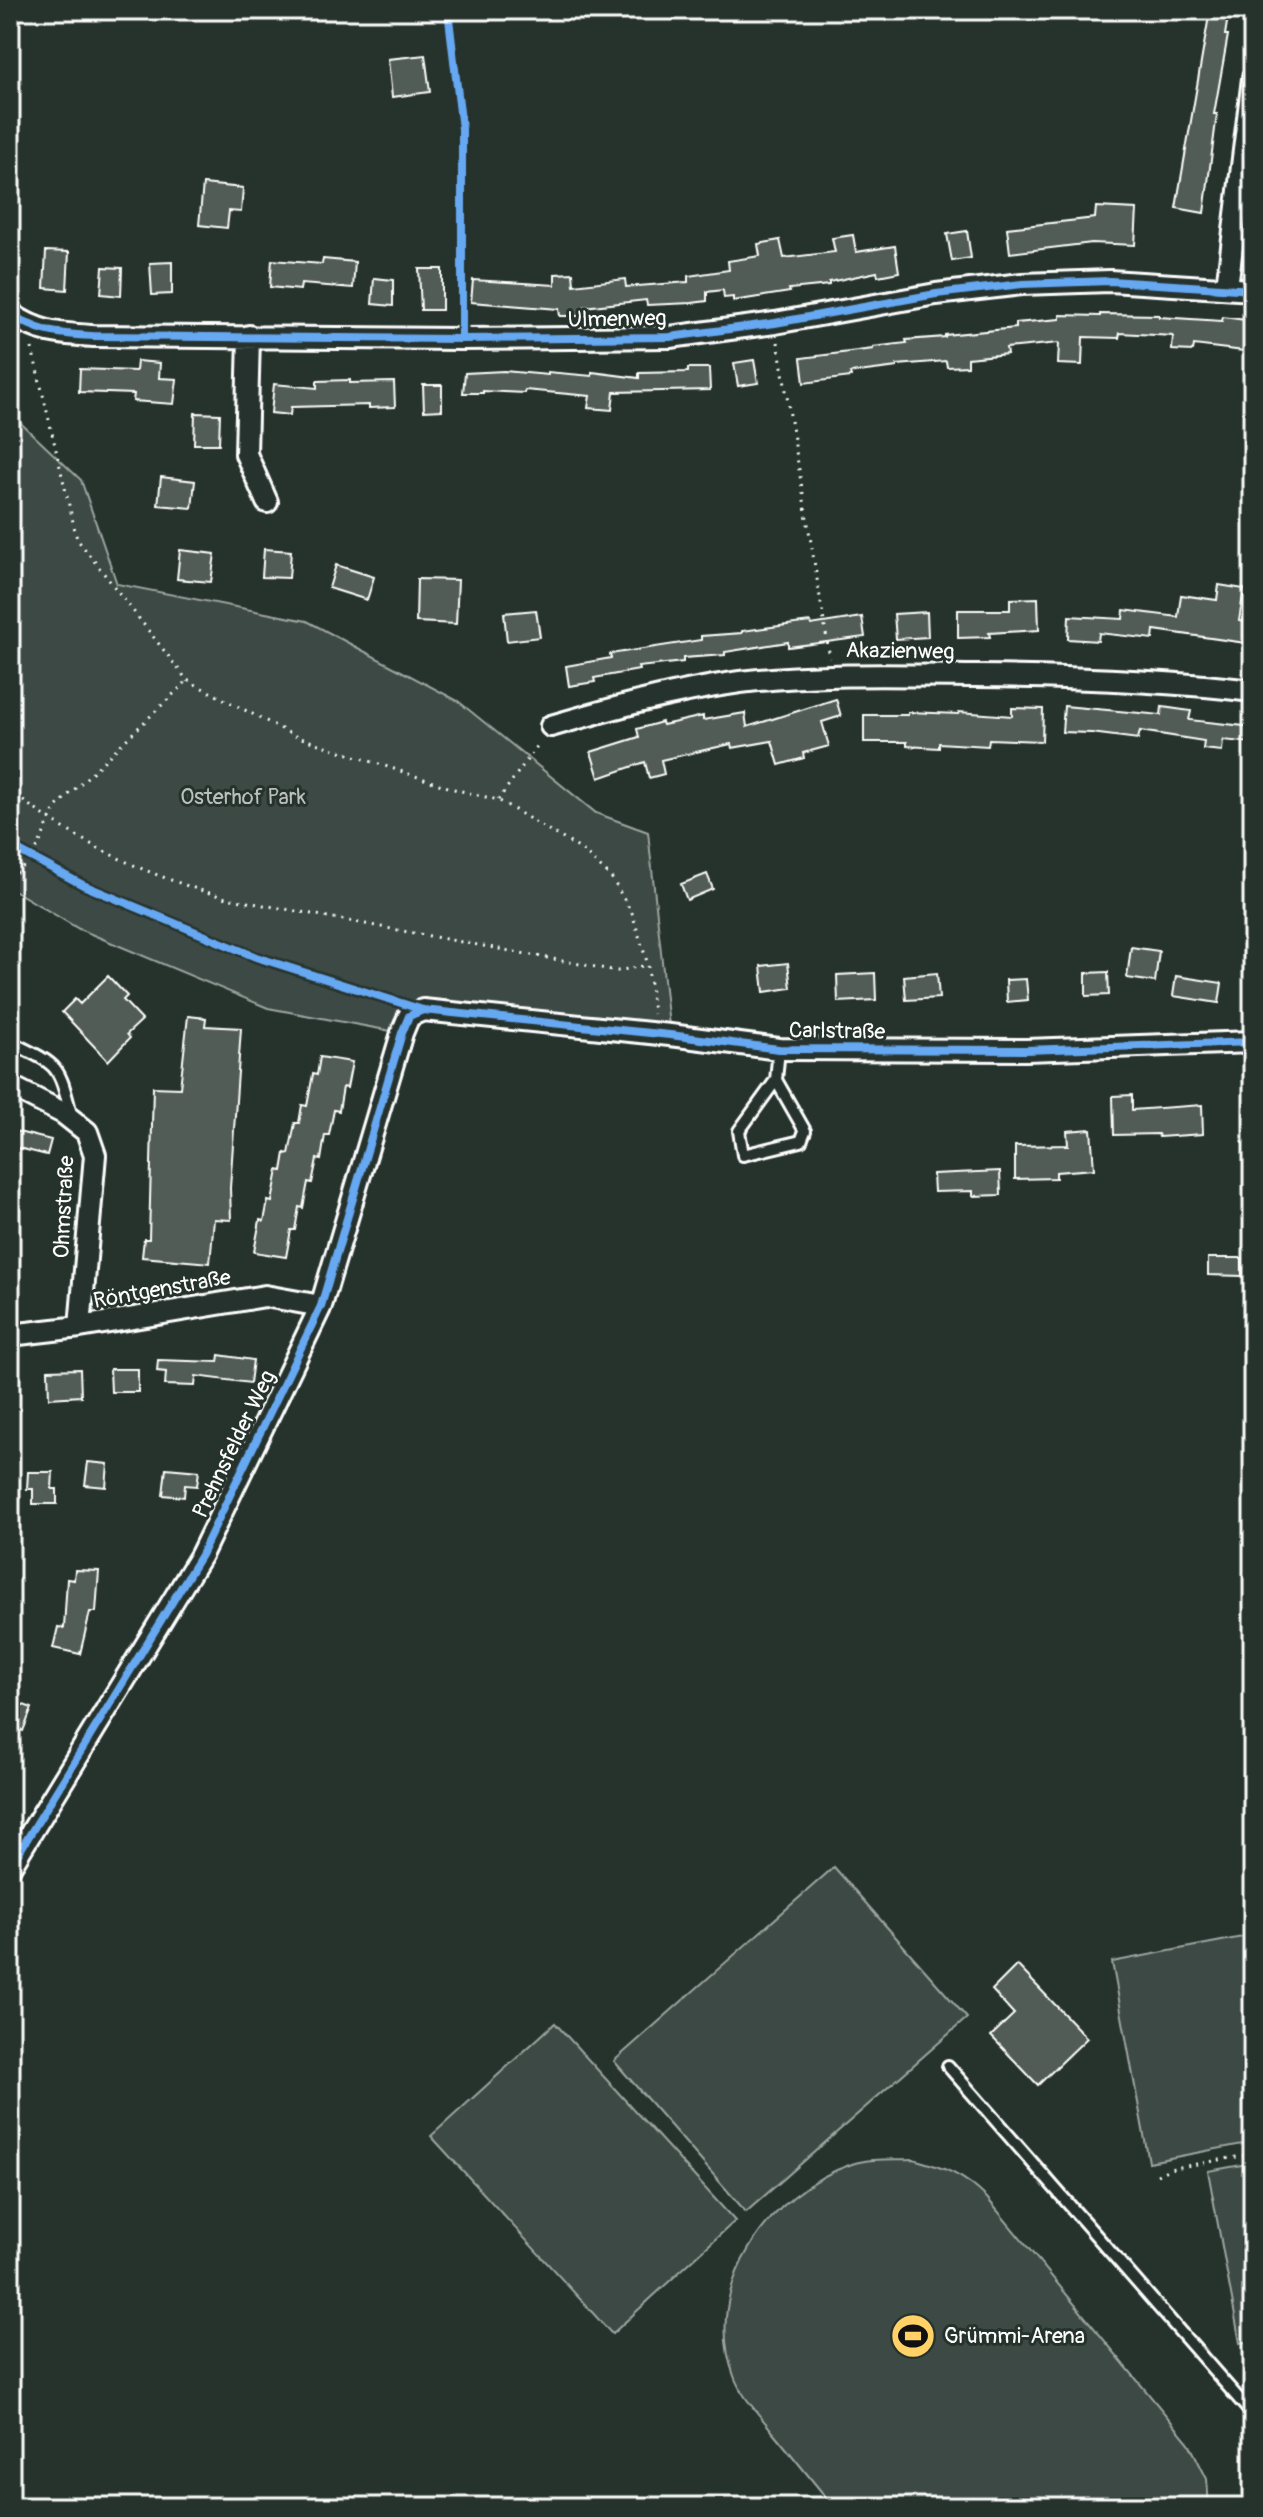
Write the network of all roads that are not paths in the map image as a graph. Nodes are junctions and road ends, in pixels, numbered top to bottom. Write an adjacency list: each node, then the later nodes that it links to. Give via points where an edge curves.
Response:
1 (1253, 78): 2 (street)
2 (1227, 287): 3 (street, Ulmenweg); 5 (street, Ulmenweg, via 1110,281 1022,284 670,337)
3 (1253, 290)
4 (18, 319): 5 (street, Ulmenweg, via 58,334)
5 (249, 336): 6 (street, via 246,454)
6 (267, 502)
7 (1253, 691): 8 (street, Akazienweg, via 1036,677 833,674 738,683 644,700)
8 (551, 726)
9 (423, 1010): 12 (street, Carlstraße); 16 (street, Prehnsfelder Weg, via 409,1016 402,1033)
10 (10, 1042): 15 (lane, via 56,1068)
11 (1253, 1042): 12 (street, Carlstraße, via 1026,1050)
12 (779, 1049): 13 (lane)
13 (776, 1080): 13 (lane, via 739,1131 743,1155 801,1141 805,1131)
14 (10, 1086): 15 (street, Ohmstraße)
15 (72, 1120): 17 (street, Ohmstraße, via 87,1132 95,1155)
16 (321, 1306): 17 (street, Röntgenstraße, via 265,1296); 19 (street, Prehnsfelder Weg, via 201,1555)
17 (80, 1327): 18 (street, Röntgenstraße)
18 (10, 1335)
19 (10, 1867)
20 (948, 2066): 21 (lane)
21 (1253, 2415)

